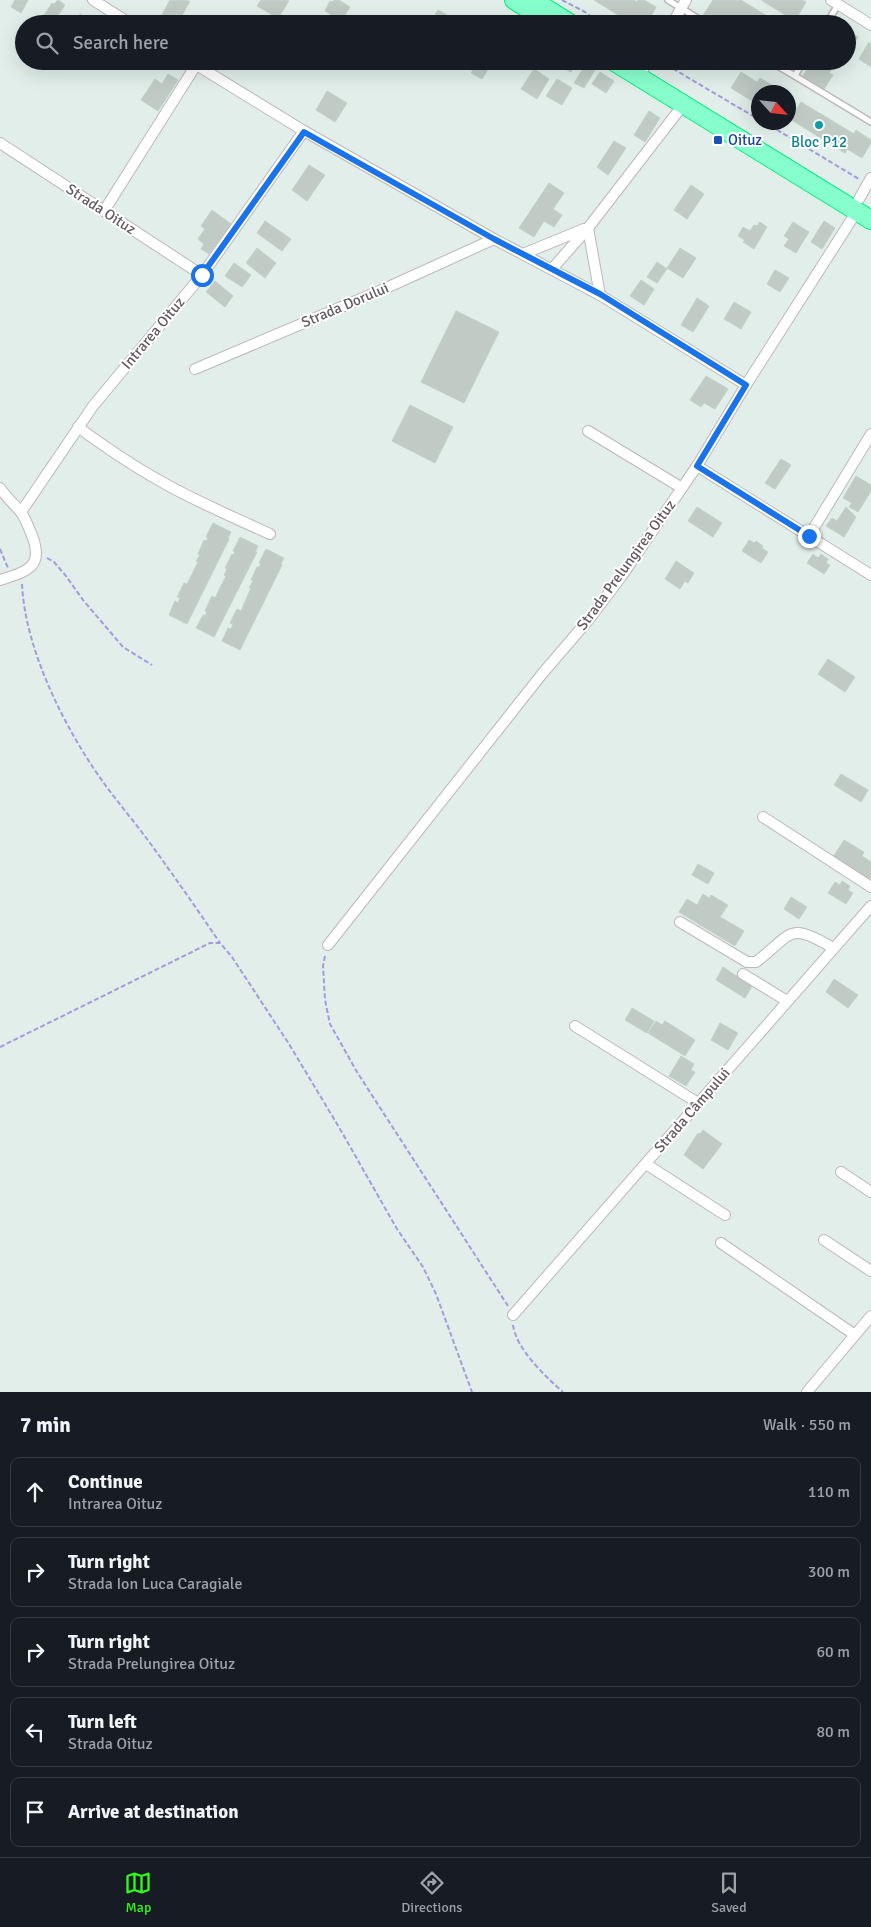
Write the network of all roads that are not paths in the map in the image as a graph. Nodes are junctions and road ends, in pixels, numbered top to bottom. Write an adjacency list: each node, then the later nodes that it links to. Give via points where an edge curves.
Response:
1 (93, 0): 7 (street)
2 (514, 0): 8 (highway)
3 (533, 0): 9 (highway)
4 (668, 0): 6 (lane)
5 (834, 2): 12 (lane); 13 (street)
6 (684, 4): 10 (street); 11 (lane)
7 (117, 15)
8 (538, 15)
9 (557, 15)
10 (677, 15)
11 (697, 15)
12 (829, 15)
13 (855, 15)
14 (856, 16): 15 (street)
15 (871, 25)
16 (189, 70): 28 (street)
17 (204, 70): 25 (street)
18 (627, 70): 23 (highway)
19 (657, 70): 27 (highway)
20 (785, 70): 22 (lane)
21 (798, 70): 22 (lane)
22 (795, 76): 24 (lane)
23 (683, 105): 27 (highway); 29 (street)
24 (871, 122)
25 (304, 132): 30 (street); 33 (street, Intrarea Oituz)
26 (0, 144): 28 (street, Strada Oituz)
27 (866, 200): 36 (street, Strada Prelungirea Oituz)
28 (104, 211): 33 (street, Strada Oituz)
29 (588, 228): 31 (street); 32 (street); 34 (street)
30 (494, 239): 31 (street); 35 (street, Strada Dorului)
31 (523, 254): 32 (street)
32 (552, 269): 34 (street)
33 (202, 275): 37 (street, Intrarea Oituz)
34 (600, 294): 36 (street)
35 (194, 369)
36 (746, 385): 40 (street, Strada Prelungirea Oituz)
37 (78, 427): 43 (street, Intrarea Oituz); 44 (street, via 160,482)
38 (588, 431): 42 (street)
39 (871, 434): 45 (street)
40 (697, 466): 42 (street, Strada Prelungirea Oituz); 45 (street)
41 (0, 488): 43 (street)
42 (682, 488): 52 (street, Strada Prelungirea Oituz, via 590,618)
43 (21, 512): 47 (street, via 37,549 36,558 32,566)
44 (270, 534)
45 (809, 536): 46 (street)
46 (871, 575)
47 (0, 580)
48 (763, 818): 49 (street)
49 (871, 887)
50 (871, 906): 53 (street, Strada Câmpului)
51 (680, 922): 53 (street, via 747,962 756,962 791,933 804,933)
52 (328, 945)
53 (833, 948): 55 (street, Strada Câmpului)
54 (743, 974): 55 (street)
55 (787, 1001): 57 (street, Strada Câmpului)
56 (576, 1026): 57 (street)
57 (698, 1102): 58 (street, Strada Câmpului)
58 (646, 1164): 61 (street); 65 (street, Strada Câmpului)
59 (841, 1172): 60 (street)
60 (871, 1192)
61 (725, 1215)
62 (824, 1240): 64 (street)
63 (721, 1243): 67 (street)
64 (871, 1272)
65 (513, 1315)
66 (871, 1316): 67 (street)
67 (855, 1335): 68 (street)
68 (807, 1392)

